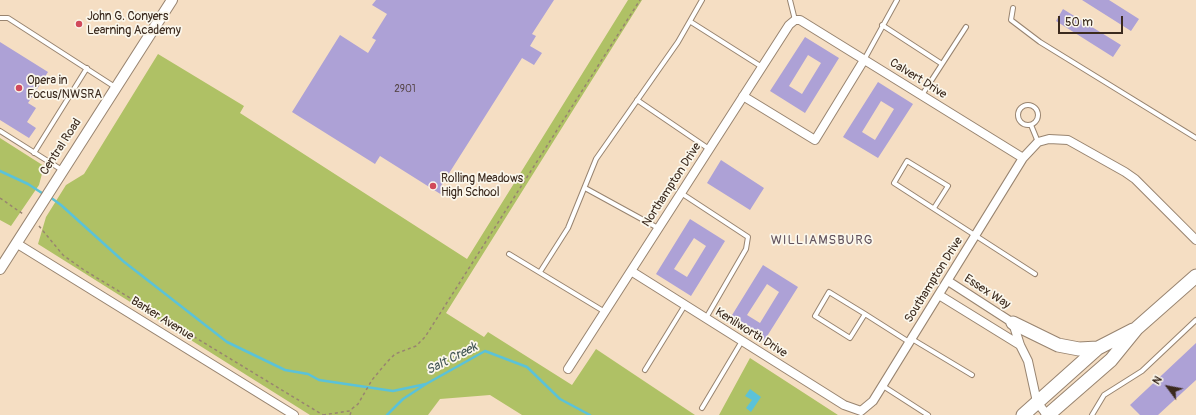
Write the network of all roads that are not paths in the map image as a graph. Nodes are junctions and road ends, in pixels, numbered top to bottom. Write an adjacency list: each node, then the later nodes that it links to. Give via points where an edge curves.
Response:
1 (172, 0): 15 (street, Central Road)
2 (702, 0): 8 (lane)
3 (790, 0): 7 (lane)
4 (897, 0): 9 (lane)
5 (1013, 8): 21 (lane, via 1011,20 1040,42)
6 (1, 17): 14 (lane, via 8,18)
7 (798, 20): 11 (street, Calvert Drive); 13 (street, Northampton Drive, via 789,26)
8 (691, 22): 13 (lane); 18 (lane)
9 (882, 25): 11 (lane); 12 (lane)
10 (966, 27): 12 (lane)
11 (864, 60): 16 (street, Calvert Drive); 17 (street, via 815,140)
12 (942, 64): 16 (lane)
13 (762, 67): 17 (street, Northampton Drive)
14 (87, 68): 15 (lane); 24 (lane)
15 (116, 87): 26 (street, Central Road)
16 (921, 95): 25 (street, Calvert Drive)
17 (743, 96): 23 (street, Northampton Drive)
18 (637, 100): 23 (lane); 27 (lane, via 596,159)
19 (1031, 125): 19 (lane, via 1021,123 1018,117 1018,110 1023,106 1033,106 1037,111 1036,121); 22 (lane)
20 (0, 131): 24 (lane)
21 (1196, 138)
22 (1038, 142): 25 (street, Southampton Drive); 32 (street, via 1049,139 1068,140 1125,172)
23 (709, 149): 28 (street, Northampton Drive)
24 (34, 153): 26 (lane)
25 (1023, 158): 31 (street, Southampton Drive)
26 (62, 170): 33 (street, Central Road)
27 (585, 188): 30 (lane); 37 (lane, via 568,228)
28 (681, 193): 30 (street, Northampton Drive); 45 (lane, via 748,237 746,249)
29 (934, 208): 29 (lane, via 894,183 907,161 948,186); 31 (lane)
30 (658, 229): 36 (street, Northampton Drive)
31 (976, 235): 38 (lane, via 982,242); 40 (street, Southampton Drive)
32 (1196, 240)
33 (16, 243): 35 (street, Central Road); 60 (street, Barker Avenue)
34 (509, 254): 37 (lane)
35 (0, 269)
36 (631, 271): 42 (street, Kenilworth Drive); 43 (street, Northampton Drive)
37 (540, 272): 43 (lane)
38 (1035, 274)
39 (1196, 276): 48 (main road)
40 (948, 281): 41 (street, Southampton Drive); 47 (street, Essex Way)
41 (939, 295): 50 (street, Southampton Drive); 51 (street)
42 (685, 305): 45 (street, Kenilworth Drive); 54 (lane)
43 (605, 312): 53 (street, Northampton Drive)
44 (865, 314): 44 (lane, via 829,292 815,316 850,338); 50 (lane)
45 (706, 318): 49 (street, Kenilworth Drive)
46 (1196, 320): 64 (lane, via 1142,371 1104,394)
47 (1013, 323): 51 (street, Essex Way); 52 (main road, via 1058,344 1079,349)
48 (1137, 328): 52 (main road); 63 (main road, via 1111,360)
49 (743, 341): 58 (lane); 59 (street, Kenilworth Drive, via 844,405)
50 (911, 341): 55 (lane); 56 (street, Southampton Drive)
51 (1020, 345): 57 (street, Essex Way, via 1028,361)
52 (1098, 348): 57 (main road)
53 (568, 369)
54 (644, 370)
55 (972, 375)
56 (883, 386): 59 (street, Southampton Drive, via 873,401); 61 (lane)
57 (1038, 402): 62 (main road); 63 (street, Essex Way)
58 (702, 408)
59 (861, 411)
60 (294, 415)
61 (928, 415)
62 (1022, 415)
63 (1047, 415)
64 (1092, 415)

